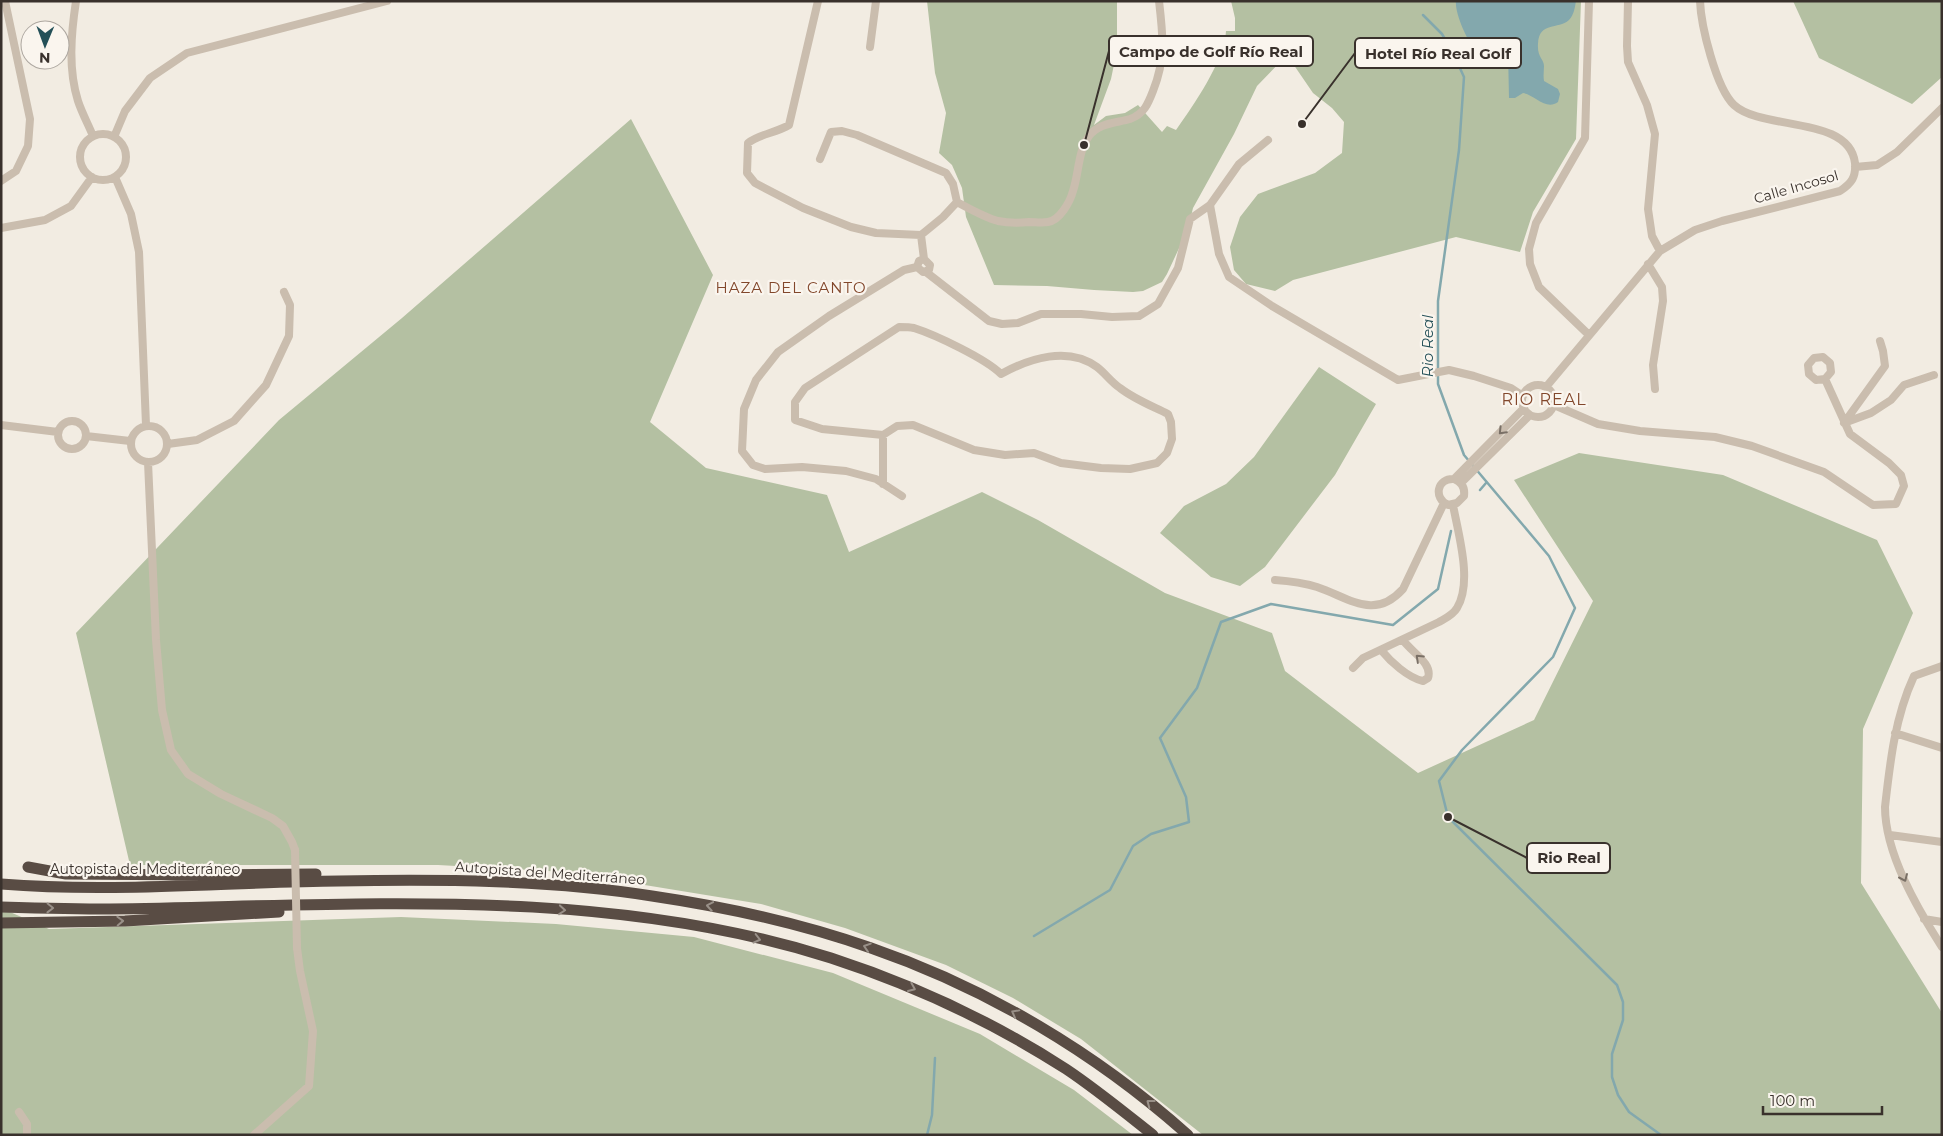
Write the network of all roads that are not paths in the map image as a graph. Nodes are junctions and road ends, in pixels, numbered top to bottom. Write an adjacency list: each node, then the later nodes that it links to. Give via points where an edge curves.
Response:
1 (5, 1): 19 (street, via 30,119 28,146 16,170)
2 (76, 1): 12 (street, via 71,28 72,77)
3 (387, 1): 13 (street, via 187,53 150,78 126,111)
4 (818, 1): 23 (street, via 788,125 748,143 747,173 755,183 795,204 850,227 876,233)
5 (876, 1): 10 (street)
6 (1159, 1): 20 (street, via 1163,31 1162,69 1148,104 1140,114 1111,122 1089,136 1073,191 1061,213 1049,222 1016,223 999,221)
7 (1589, 1): 30 (street, via 1585,138 1536,223 1529,248 1530,264 1539,287)
8 (1628, 1): 24 (street, via 1628,62 1647,105 1655,134 1648,209 1652,236)
9 (1700, 1): 16 (street, Calle Incosol, via 1704,33 1723,90 1735,106 1753,114 1830,133 1846,143 1854,154)
10 (870, 47)
11 (1942, 108): 16 (street, via 1897,152 1877,165)
12 (93, 136): 13 (street); 17 (street, via 82,147 80,157 82,166)
13 (114, 137): 18 (street, via 126,158 123,169)
14 (1268, 140): 21 (street, via 1239,164)
15 (820, 159): 20 (street, via 831,132 857,135 946,173 953,184)
16 (1855, 167): 24 (street, Calle Incosol, via 1852,183 1840,191 1722,221 1695,230)
17 (92, 177): 18 (street, via 102,180); 22 (street, via 71,206 45,220)
18 (115, 177): 42 (street, via 131,214 139,252)
19 (1, 181)
20 (957, 202): 23 (street)
21 (1210, 205): 28 (street, via 1190,219 1178,268 1158,304 1139,316 1041,314 1018,323 1002,324 989,321); 36 (street, via 1219,254 1229,278 1272,306 1398,380 1449,370 1511,388)
22 (1, 228)
23 (921, 235): 25 (street)
24 (1660, 251): 26 (street, Calle Incosol)
25 (924, 259): 27 (street); 28 (street, via 930,265)
26 (1648, 264): 30 (street, Calle Incosol); 35 (street, via 1662,286 1663,301 1653,365)
27 (918, 266): 28 (street); 50 (street, via 904,270 829,316 778,352 756,380 744,409 742,451 753,465 765,469 802,467 846,471)
28 (926, 272)
29 (284, 292): 47 (street, via 290,305 290,336 266,385 234,421 197,440)
30 (1589, 335): 34 (street, Calle Incosol)
31 (1880, 341): 40 (street, via 1885,366)
32 (1934, 375): 40 (street, via 1904,386 1891,400 1871,413)
33 (1825, 379): 40 (street)
34 (1546, 387): 36 (street, via 1537,385 1529,388); 37 (street, via 1552,392)
35 (1655, 389)
36 (1523, 396): 38 (street)
37 (1554, 406): 39 (street, via 1542,417); 40 (street, via 1598,424 1640,431 1715,436 1752,446 1824,472 1873,505 1896,504 1904,486 1901,475 1850,434)
38 (1524, 408): 39 (street); 49 (street, one-way to 49, via 1464,469)
39 (1530, 415): 49 (street, via 1472,474)
40 (1844, 423)
41 (1, 425): 43 (street)
42 (146, 425): 46 (street, via 135,430); 47 (street, via 161,430)
43 (58, 432): 45 (street, via 61,426 74,421 85,429); 45 (street, via 63,446 70,449 78,448)
44 (883, 435): 44 (street, via 897,426 913,425 974,450 1004,455 1034,453 1061,463 1111,469 1130,469 1157,462 1168,453 1172,439 1168,414 1119,388 1096,367 1075,356 1045,357 1001,374 993,366 937,338 913,328 899,327 805,388 795,402 795,420 822,429); 50 (street)
45 (86, 436): 46 (street)
46 (130, 441): 48 (street, via 135,456)
47 (168, 444): 48 (street, via 162,457)
48 (148, 462): 74 (street, bridge, via 156,640 162,710 171,750 188,774 283,826 294,850 297,948 313,1031 309,1086)
49 (1458, 481): 52 (street, via 1445,480 1439,486 1438,496); 53 (street, via 1464,496)
50 (883, 484): 51 (street)
51 (902, 496)
52 (1444, 503): 53 (street); 54 (street, via 1403,589 1385,604 1366,606 1314,586)
53 (1453, 505): 55 (street, via 1464,579 1463,595 1450,616)
54 (1274, 580)
55 (1403, 640): 56 (street); 56 (street, one-way to 55, via 1417,680 1423,681 1428,678 1429,667)
56 (1381, 650): 58 (street, via 1363,658)
57 (1942, 666): 59 (street, via 1914,676)
58 (1353, 668)
59 (1896, 732): 60 (street); 61 (street, via 1885,807)
60 (1942, 748)
61 (1890, 835): 62 (street); 68 (street, one-way to 68, via 1904,878)
62 (1942, 842)
63 (28, 867): 64 (highway, via 66,874 449,874)
64 (485, 882): 65 (highway, Autopista del Mediterráneo, via 339,881 103,887); 76 (highway, Autopista del Mediterráneo, one-way to 64, via 1106,1070 1045,1030 956,982 870,947 762,916 649,895)
65 (1, 884)
66 (1, 907): 67 (highway, one-way to 67, via 107,909 399,902)
67 (532, 907): 70 (highway, one-way to 67, via 125,921 299,911); 75 (highway, one-way to 75, via 717,930 804,950 859,968 940,1000 1032,1048 1104,1096)
68 (1924, 919): 69 (street); 71 (street)
69 (1942, 922)
70 (1, 923)
71 (1942, 947)
72 (19, 1112): 73 (street, via 26,1124)
73 (27, 1135)
74 (254, 1135)
75 (1153, 1135)
76 (1188, 1135)

